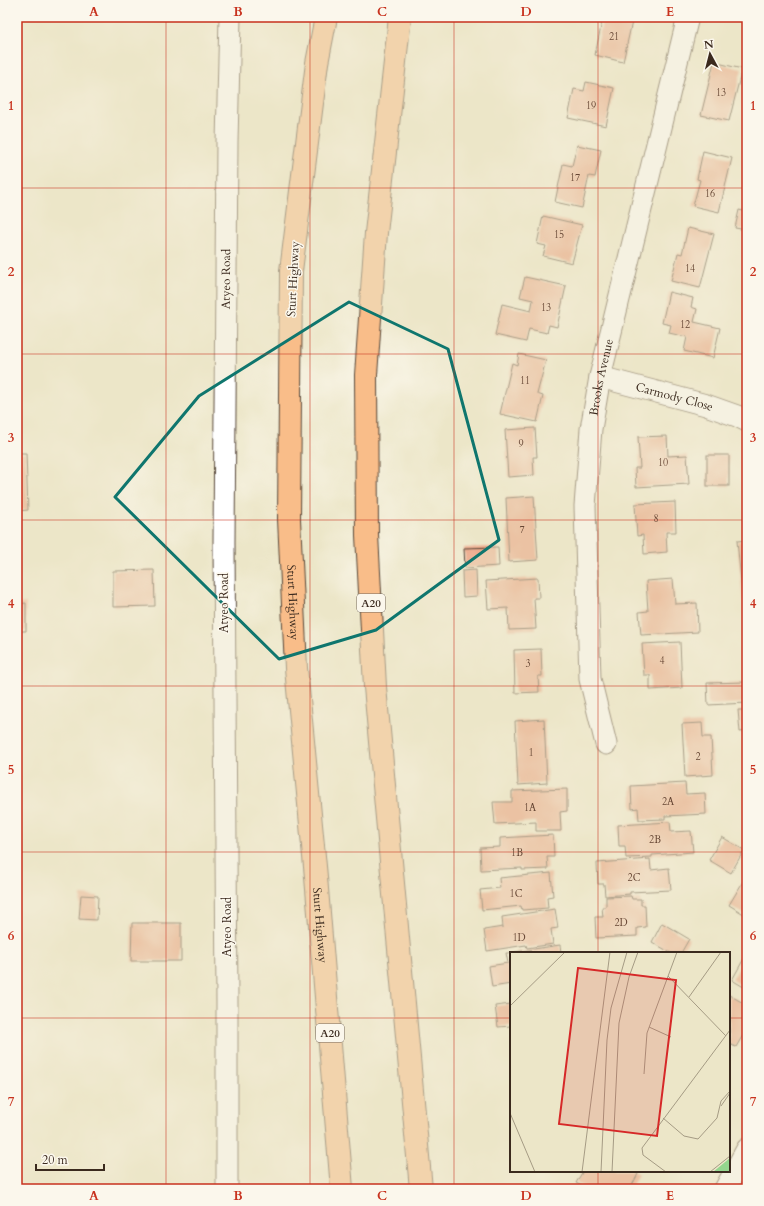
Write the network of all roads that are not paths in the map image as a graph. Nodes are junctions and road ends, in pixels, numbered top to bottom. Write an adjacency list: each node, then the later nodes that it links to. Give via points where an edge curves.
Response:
1 (230, 17): 9 (street, Atyeo Road, via 224,542)
2 (326, 17): 10 (highway, Sturt Highway / A20, via 317,63 291,272 289,519 296,668 318,893)
3 (400, 17): 11 (highway, A20, via 376,234 366,367 367,535 375,687)
4 (688, 17): 5 (street, Brooks Avenue)
5 (600, 377): 6 (street, Carmody Close, via 706,405); 7 (street, Brooks Avenue, via 591,429 585,506 590,679)
6 (747, 421)
7 (606, 744)
8 (747, 1150): 12 (street)
9 (228, 1189)
10 (342, 1189)
11 (421, 1189)
12 (725, 1189)

